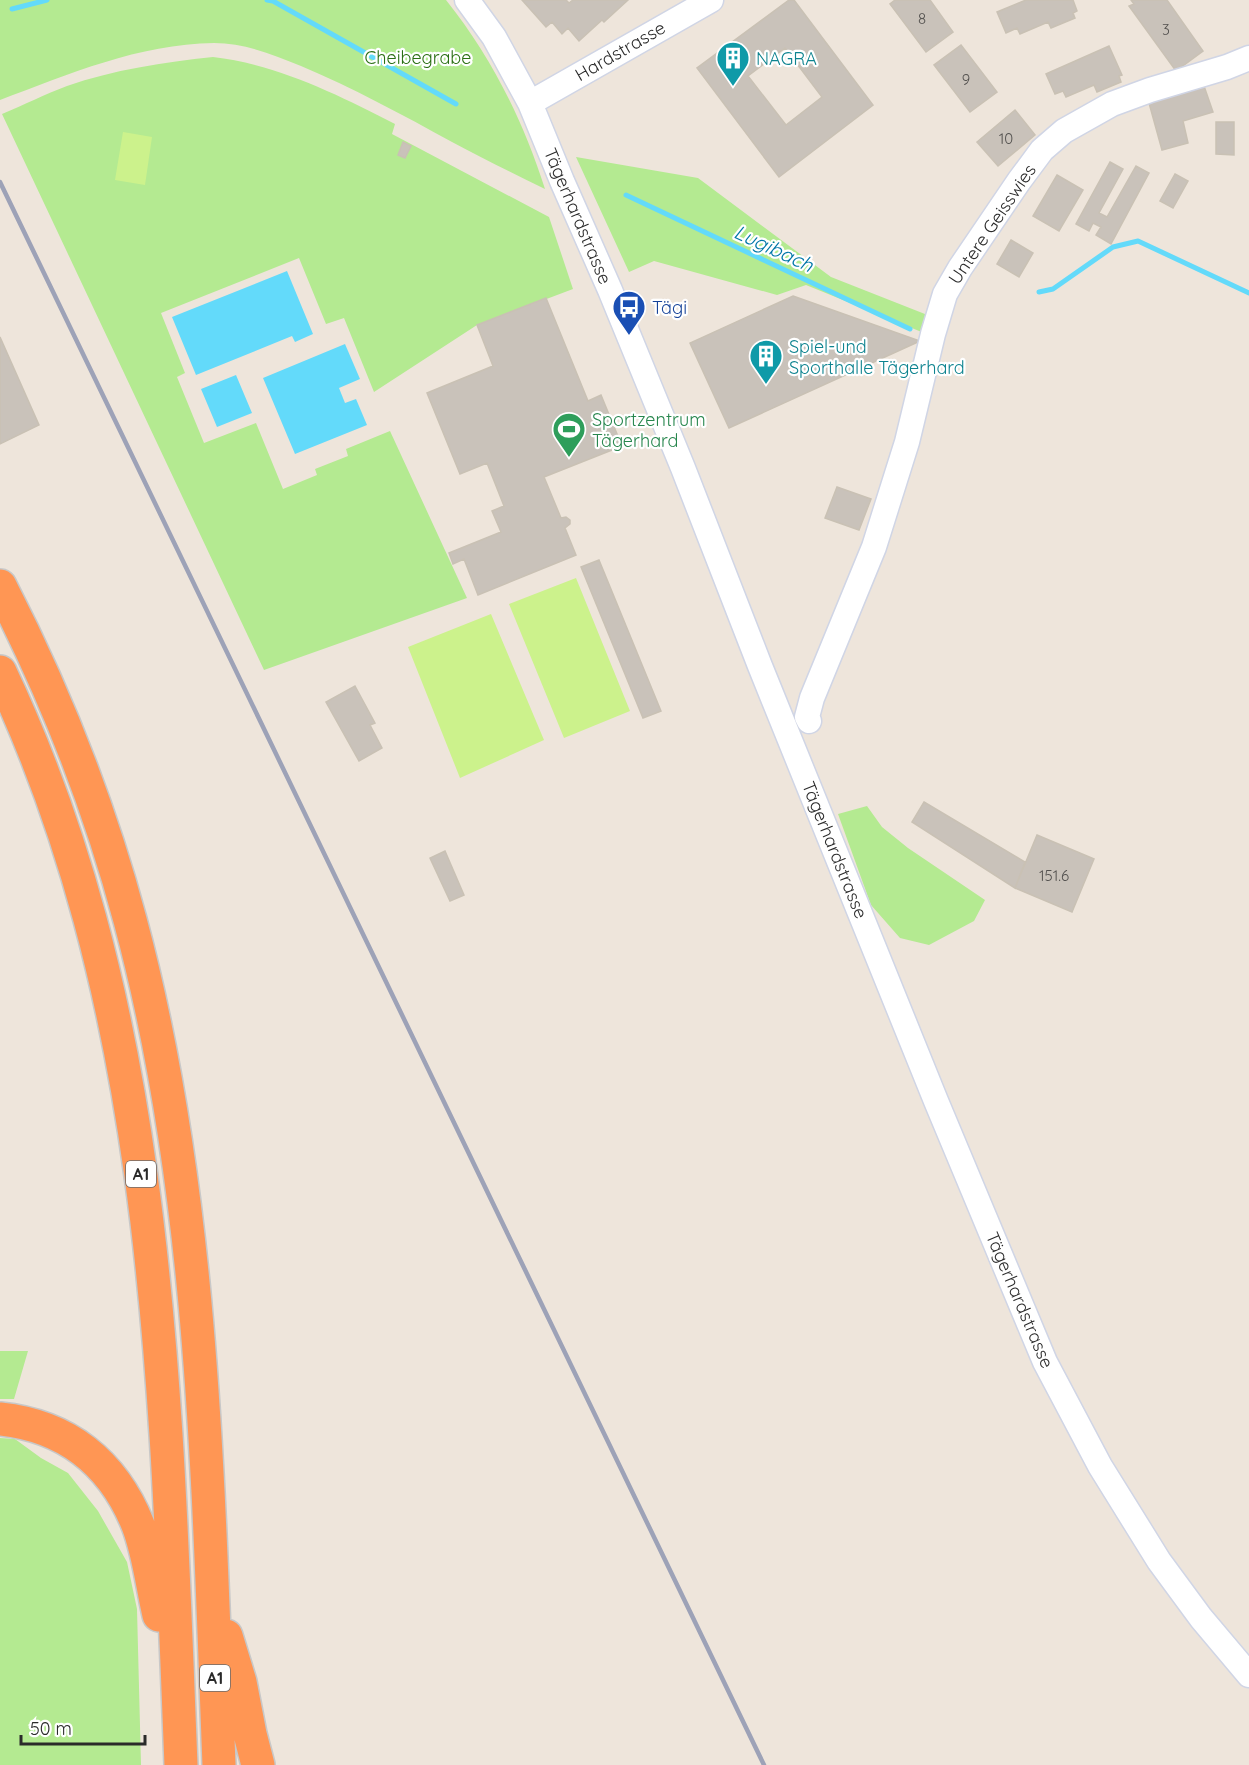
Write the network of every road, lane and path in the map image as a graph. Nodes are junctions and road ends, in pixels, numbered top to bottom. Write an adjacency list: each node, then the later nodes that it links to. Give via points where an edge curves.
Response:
1 (467, 0): 4 (street, Tägerhardstrasse, via 494,37)
2 (711, 0): 4 (street, Hardstrasse)
3 (1249, 58): 7 (street, Untere Geisswies, via 1112,104 1064,130 1042,150 960,268 945,294 907,442 874,547 812,698)
4 (530, 103): 10 (street, Tägerhardstrasse, via 670,436 936,1101 1046,1362 1100,1466 1159,1561)
5 (0, 586): 9 (highway, A1, via 57,706 90,792 130,921 152,1010 175,1143 192,1277)
6 (0, 672): 11 (highway, A1, via 39,762 82,889 107,985 131,1106 162,1370)
7 (809, 721)
8 (0, 1419): 11 (highway, via 29,1423 73,1442 92,1456 116,1484 138,1526)
9 (212, 1590): 13 (highway, A1); 14 (highway, via 240,1682)
10 (1249, 1675)
11 (178, 1695): 12 (highway, A1)
12 (181, 1765)
13 (219, 1765)
14 (258, 1765)

